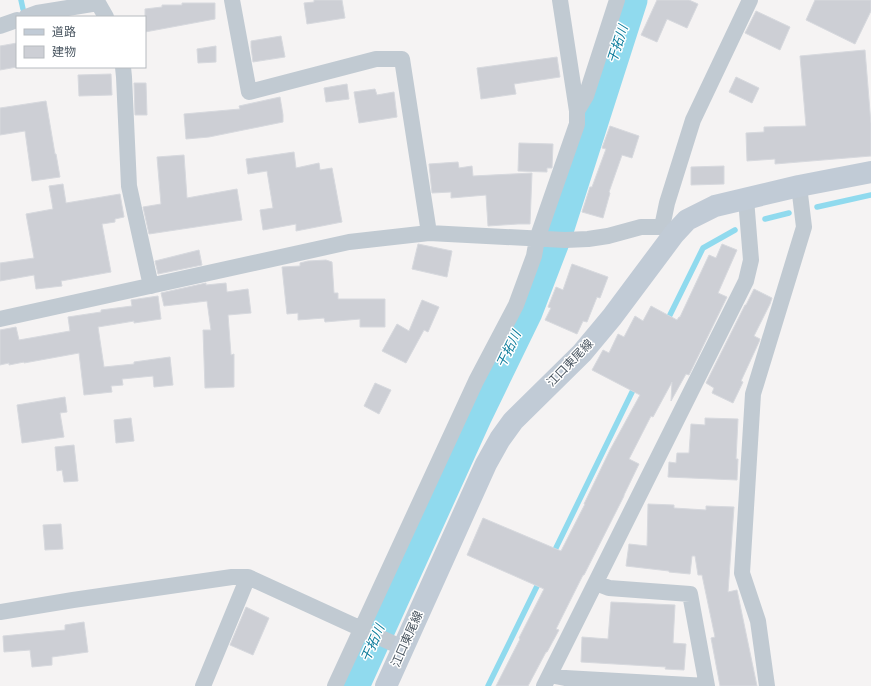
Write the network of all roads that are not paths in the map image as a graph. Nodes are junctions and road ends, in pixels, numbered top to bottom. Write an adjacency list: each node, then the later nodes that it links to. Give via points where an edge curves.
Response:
1 (232, 0): 16 (street, via 249,92 376,59 402,59)
2 (560, 0): 11 (street)
3 (617, 0): 11 (street, via 586,96)
4 (750, 0): 15 (street, via 692,120 667,203)
5 (99, 1): 6 (street); 7 (street)
6 (32, 10)
7 (106, 16)
8 (16, 20): 9 (street)
9 (0, 26)
10 (123, 68): 18 (street, via 129,186)
11 (577, 111): 17 (street, via 577,124)
12 (871, 172): 13 (main road, 江口東尾線)
13 (799, 186): 14 (main road, 江口東尾線); 30 (street, via 804,227 753,394 742,574 758,621)
14 (746, 198): 15 (main road, 江口東尾線, via 715,206); 21 (street, via 751,260 746,281)
15 (668, 231): 17 (street, via 641,227 588,239); 24 (main road, 江口東尾線, via 612,317 582,353 513,421 500,439)
16 (429, 233): 17 (street); 18 (street, via 349,242)
17 (540, 239): 23 (street, via 516,305 476,381)
18 (151, 286): 19 (street)
19 (0, 319)
20 (248, 577): 22 (street, via 217,579); 23 (street); 26 (street)
21 (596, 583): 25 (street); 29 (street, via 609,588 690,594)
22 (0, 612)
23 (363, 629): 24 (street); 27 (street)
24 (395, 644): 28 (main road, 江口東尾線)
25 (547, 681): 29 (street, via 564,678)
26 (204, 686)
27 (335, 686)
28 (386, 686)
29 (708, 686)
30 (766, 686)

